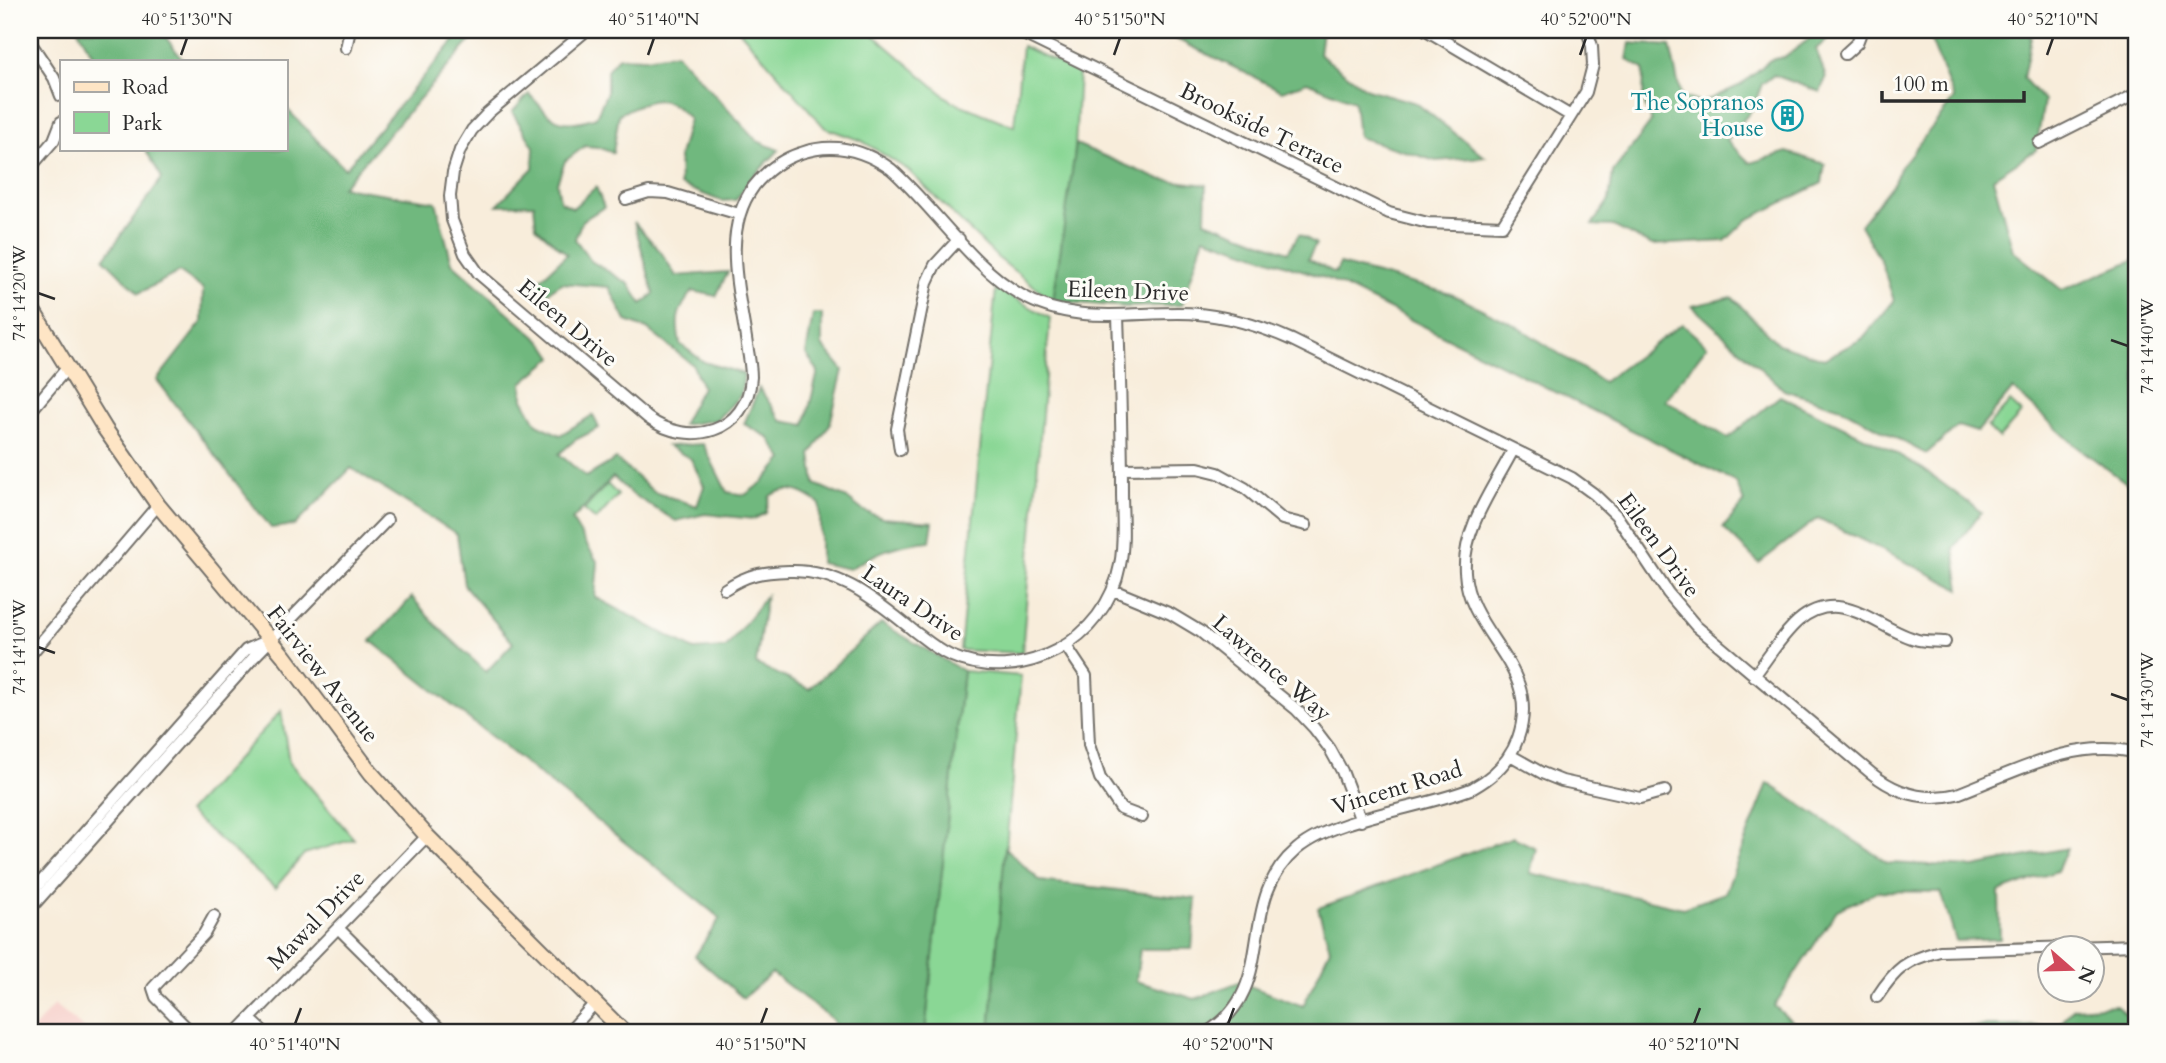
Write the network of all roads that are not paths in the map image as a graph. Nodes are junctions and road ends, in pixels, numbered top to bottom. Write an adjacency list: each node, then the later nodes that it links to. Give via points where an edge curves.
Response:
1 (350, 30): 8 (street)
2 (587, 30): 17 (street, Eileen Drive, via 488,113 460,150 451,184 452,220 465,254 479,274 655,423 678,433 704,433 733,417 750,387 734,256)
3 (1015, 30): 12 (street, Brookside Terrace, via 1372,206 1428,223 1502,226)
4 (1426, 30): 12 (street)
5 (1587, 30): 12 (street, via 1592,74)
6 (1862, 30): 9 (street)
7 (30, 43): 10 (street)
8 (345, 48)
9 (1845, 54)
10 (60, 93)
11 (2136, 94): 14 (street)
12 (1572, 116)
13 (60, 125): 15 (street, via 54,140)
14 (2039, 143)
15 (30, 169)
16 (626, 199): 17 (street, via 649,192 668,193)
17 (739, 214): 18 (street, Eileen Drive, via 750,191 775,166 805,151 839,148 872,157 891,169)
18 (959, 239): 20 (street, Eileen Drive, via 1000,281 1034,302 1071,313); 23 (street, via 927,282 897,429)
19 (30, 306): 21 (main road, Fairview Avenue)
20 (1118, 316): 24 (street, Eileen Drive, via 1195,314 1261,327); 25 (street, Laura Drive)
21 (68, 368): 22 (street); 26 (main road, Fairview Avenue)
22 (30, 412)
23 (900, 450)
24 (1513, 450): 35 (street, Eileen Drive, via 1572,478 1605,504 1685,615); 37 (street, Vincent Road, via 1471,531 1465,561 1471,603 1509,662 1520,689 1521,727)
25 (1122, 469): 28 (street, via 1209,470 1237,482 1282,519); 30 (street, Laura Drive, via 1122,552)
26 (158, 505): 31 (main road, Fairview Avenue); 34 (street)
27 (387, 520): 31 (street)
28 (1306, 525)
29 (724, 589): 33 (street, Laura Drive, via 746,576 793,571 829,576 866,593 938,649 986,665 1024,663)
30 (1112, 590): 33 (street, Laura Drive, via 1095,619); 40 (street, Lawrence Way, via 1193,627 1296,709 1330,749)
31 (270, 640): 41 (street); 42 (main road, Fairview Avenue, via 371,773)
32 (1945, 642): 35 (street, via 1917,640 1848,608 1824,608 1800,620)
33 (1066, 646): 39 (street, via 1086,676 1089,745 1100,778 1121,809)
34 (30, 655)
35 (1754, 676): 36 (street, Eileen Drive, via 1879,779 1921,798 1958,793 2082,749)
36 (2136, 753)
37 (1510, 755): 38 (street, via 1562,781 1640,798); 40 (street, Vincent Road, via 1490,778 1473,788)
38 (1665, 791)
39 (1142, 817)
40 (1361, 821): 57 (street, Vincent Road, via 1315,837 1279,868 1263,901 1244,994 1224,1020)
41 (96, 825): 43 (street); 44 (street)
42 (427, 836): 46 (street, Mawal Drive); 49 (main road, Fairview Avenue)
43 (30, 894)
44 (30, 909)
45 (214, 916): 51 (street, via 204,934 153,988 156,998)
46 (338, 928): 50 (street, Mawal Drive); 54 (street)
47 (2136, 945): 48 (street, via 1940,951 1899,968)
48 (1877, 997)
49 (594, 1004): 55 (street); 56 (main road, Fairview Avenue)
50 (250, 1019): 52 (street, Mawal Drive); 53 (street)
51 (192, 1033)
52 (236, 1033)
53 (265, 1033)
54 (443, 1033)
55 (568, 1033)
56 (625, 1033)
57 (1206, 1033)

